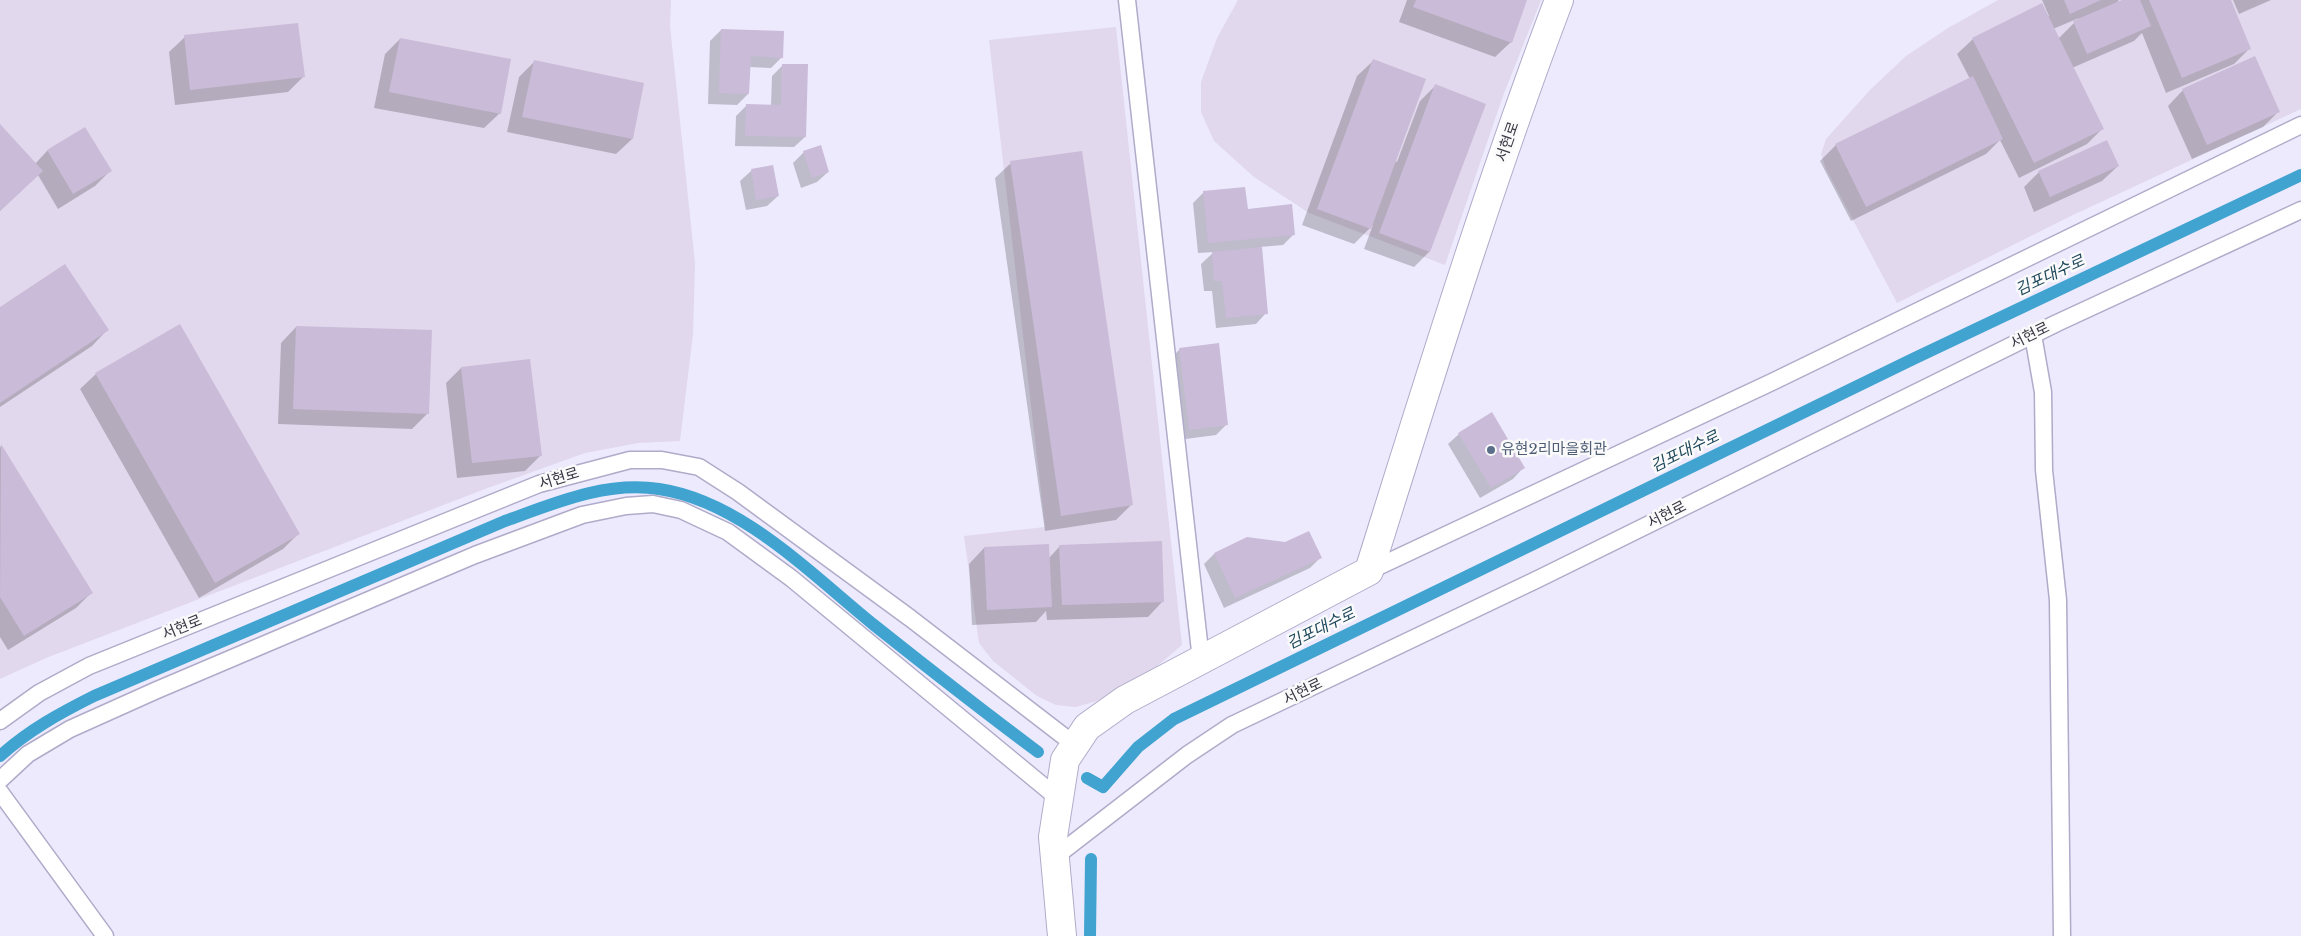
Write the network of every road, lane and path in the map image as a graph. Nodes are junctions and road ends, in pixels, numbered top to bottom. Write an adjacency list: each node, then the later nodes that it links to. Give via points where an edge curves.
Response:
1 (1127, 0): 7 (lane)
2 (1559, 0): 6 (street, 서현로, via 1420,405)
3 (2301, 125): 6 (lane, via 1772,382)
4 (2301, 210): 5 (lane, 서현로)
5 (2033, 336): 13 (lane, 서현로, via 1232,726 1187,755); 16 (lane, via 2043,392 2044,470 2058,600)
6 (1369, 571): 7 (street)
7 (1201, 660): 9 (street, via 1125,700 1087,727)
8 (0, 721): 9 (lane, 서현로, via 39,693 89,666 538,484 630,460 662,460 698,468 738,492 910,618)
9 (1075, 745): 12 (street, via 1065,760)
10 (0, 780): 12 (lane, via 28,754 70,729 466,559 582,515 653,504 681,510 728,532 798,584)
11 (0, 792): 14 (lane)
12 (1059, 799): 13 (street, via 1053,837)
13 (1055, 857): 15 (street)
14 (105, 936)
15 (1062, 936)
16 (2062, 936)

